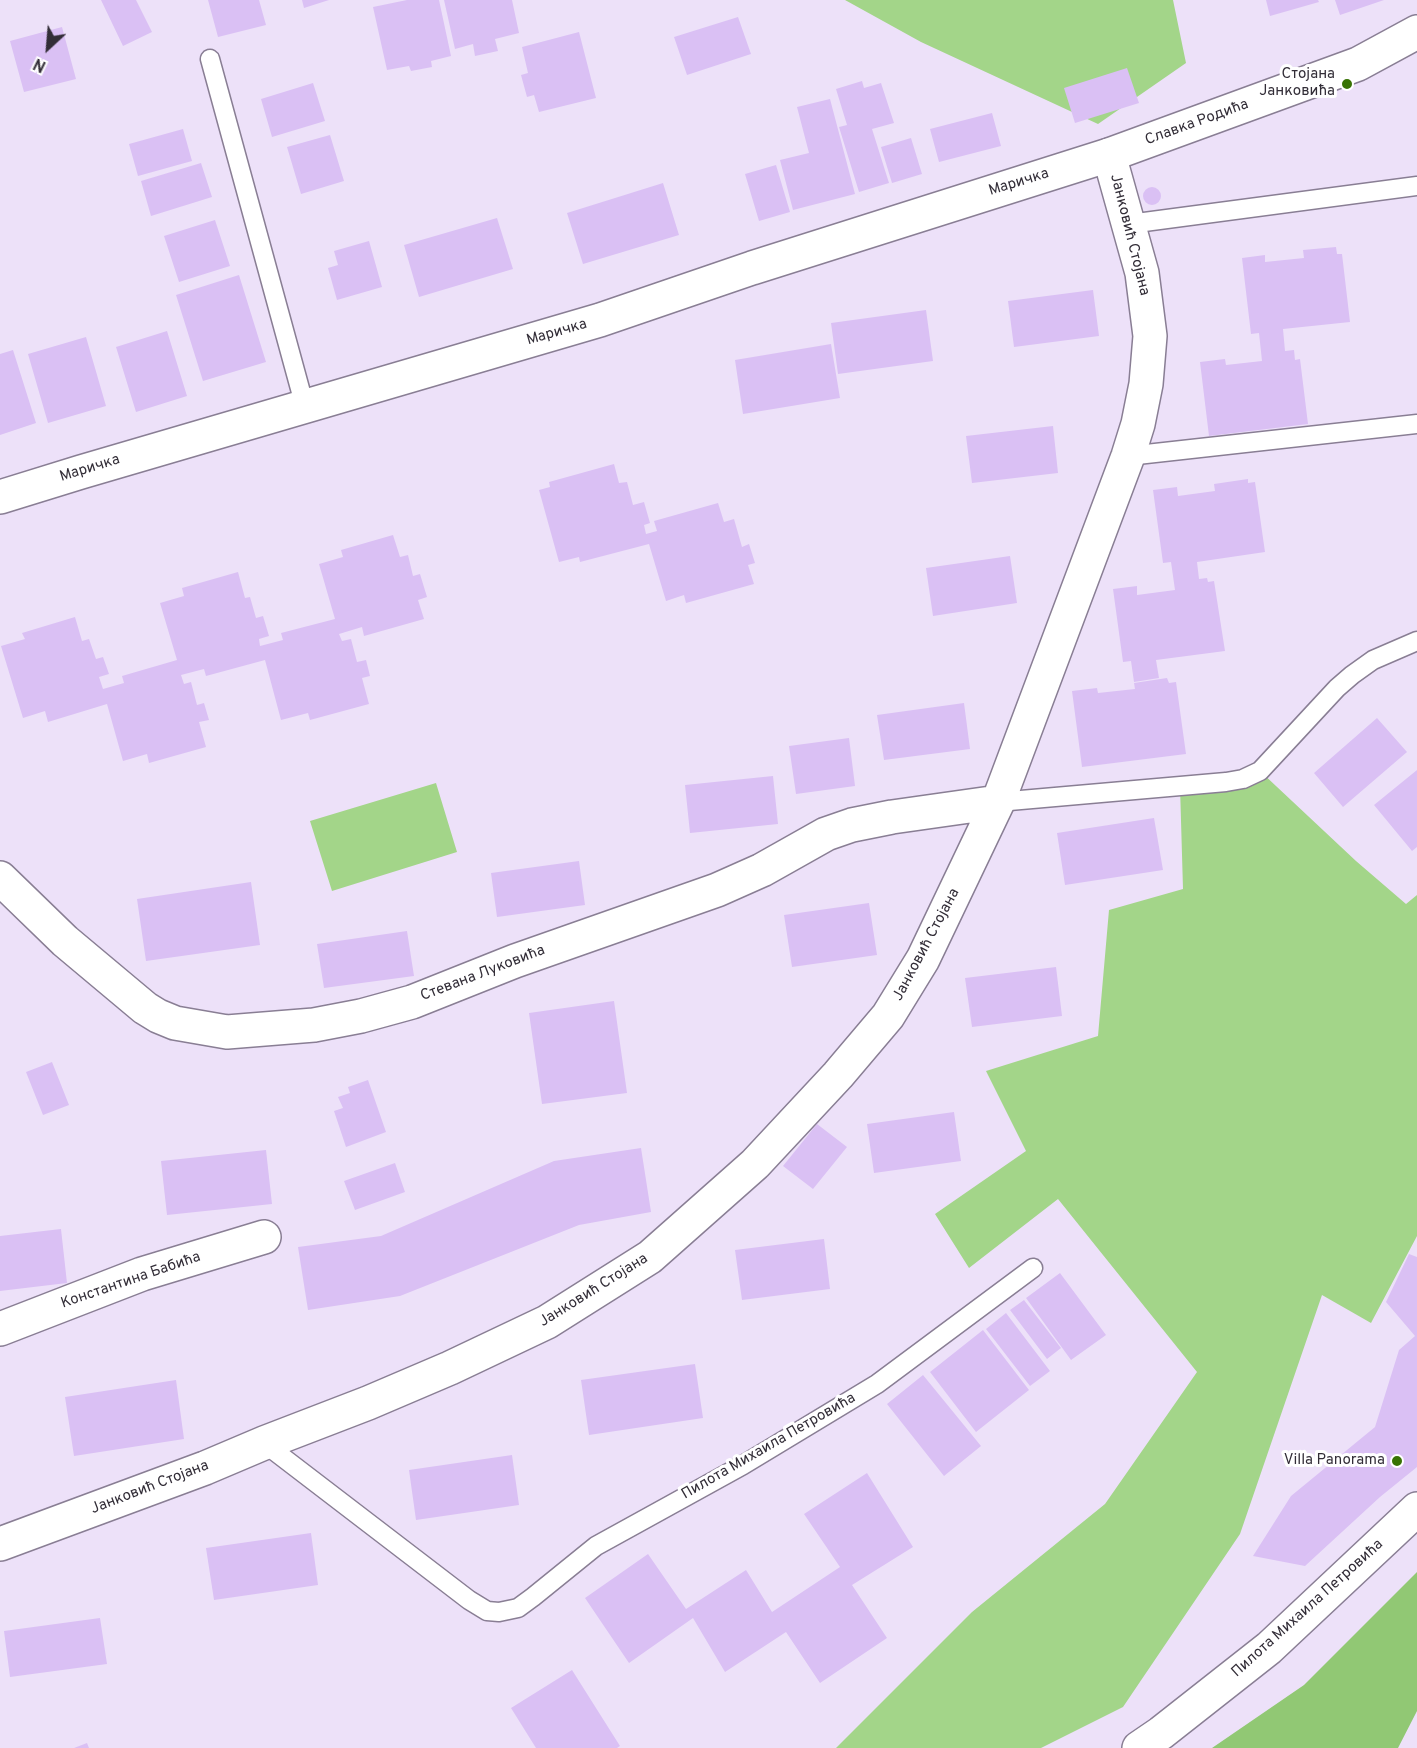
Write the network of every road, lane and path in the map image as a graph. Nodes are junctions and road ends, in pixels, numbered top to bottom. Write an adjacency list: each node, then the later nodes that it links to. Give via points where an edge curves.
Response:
1 (1417, 32): 3 (street, Славка Родића, via 1358,64)
2 (210, 59): 6 (lane)
3 (1109, 155): 5 (street, Јанковић Стојана); 6 (street, Маричка, via 600,320)
4 (1417, 186): 5 (lane)
5 (1129, 224): 8 (street, Јанковић Стојана, via 1142,273 1150,336 1146,384)
6 (305, 407): 9 (street, Маричка)
7 (1417, 424): 8 (lane)
8 (1128, 456): 11 (street, Јанковић Стојана)
9 (0, 497)
10 (1417, 641): 11 (lane, via 1373,660 1352,675 1260,771 1243,779)
11 (998, 801): 12 (street, Стевана Луковића, via 852,825 825,834 717,890 412,1002 314,1025 263,1030 227,1032 195,1028 158,1016 65,940); 16 (street, Јанковић Стојана, via 923,959 888,1016 754,1164 650,1257 547,1322 450,1368)
12 (0, 878)
13 (264, 1237): 15 (street, Константина Бабића, via 142,1274)
14 (1033, 1268): 16 (lane, Пилота Михаила Петровића, via 877,1384 743,1465 596,1546 518,1608 487,1611 469,1600)
15 (0, 1329)
16 (264, 1443): 18 (street, Јанковић Стојана)
17 (1417, 1509): 19 (street, Пилота Михаила Петровића, via 1269,1647)
18 (0, 1544)
19 (1139, 1748)

